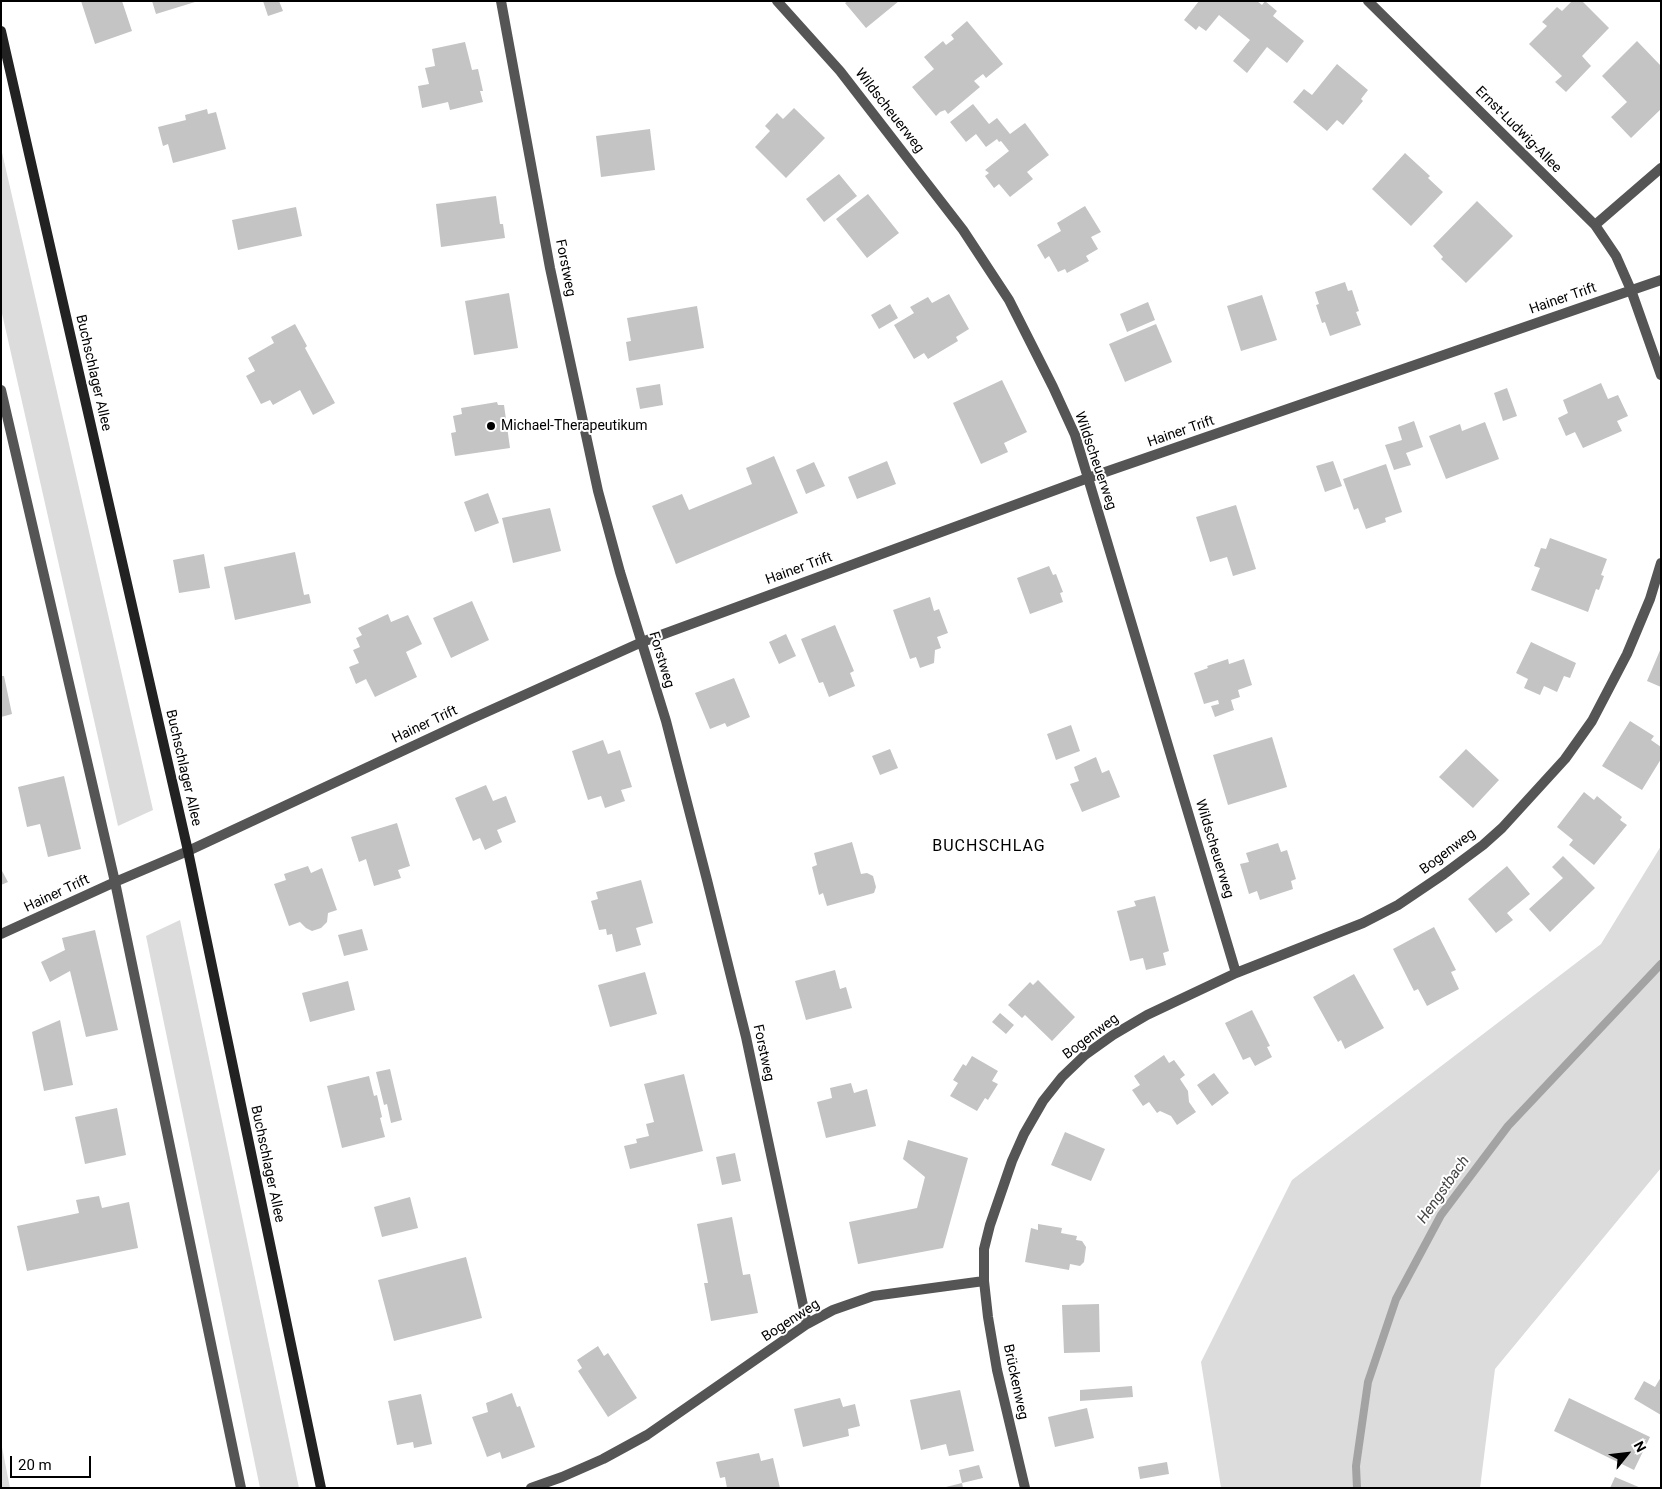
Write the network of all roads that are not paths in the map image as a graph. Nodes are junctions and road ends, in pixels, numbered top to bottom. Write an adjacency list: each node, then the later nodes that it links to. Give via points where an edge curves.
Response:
1 (502, 1): 14 (street, Forstweg, via 550,268 598,491)
2 (777, 1): 12 (street, Wildscheuerweg, via 840,71 963,230 1008,300 1053,387)
3 (1368, 1): 7 (street, Ernst-Ludwig-Allee)
4 (1, 31): 5 (main road, Buchschlager Allee)
5 (4, 56): 15 (main road, Buchschlager Allee)
6 (1661, 168): 7 (street)
7 (1595, 225): 9 (street, Ernst-Ludwig-Allee, via 1616,256)
8 (1661, 280): 9 (street, Hainer Trift)
9 (1632, 290): 10 (street); 12 (street, Hainer Trift)
10 (1661, 375)
11 (1, 390): 16 (street)
12 (1088, 478): 14 (street, Hainer Trift); 18 (street, Wildscheuerweg)
13 (1661, 562): 18 (street, Bogenweg, via 1650,599 1627,654 1592,721 1565,758 1502,828 1398,905 1363,923)
14 (642, 642): 15 (street, Hainer Trift); 20 (street, Forstweg, via 666,721 746,1037)
15 (188, 852): 16 (street, Hainer Trift); 22 (main road, Buchschlager Allee)
16 (115, 882): 17 (street, Hainer Trift); 21 (street)
17 (1, 934)
18 (1236, 973): 19 (street, Bogenweg, via 1113,1034 1062,1077 1043,1101 1012,1160 984,1249)
19 (984, 1281): 20 (street, Bogenweg, via 873,1296 833,1310); 24 (street, Brückenweg, via 997,1370)
20 (807, 1324): 23 (street, Bogenweg, via 647,1435 604,1459)
21 (241, 1488)
22 (321, 1488)
23 (531, 1488)
24 (1025, 1488)

